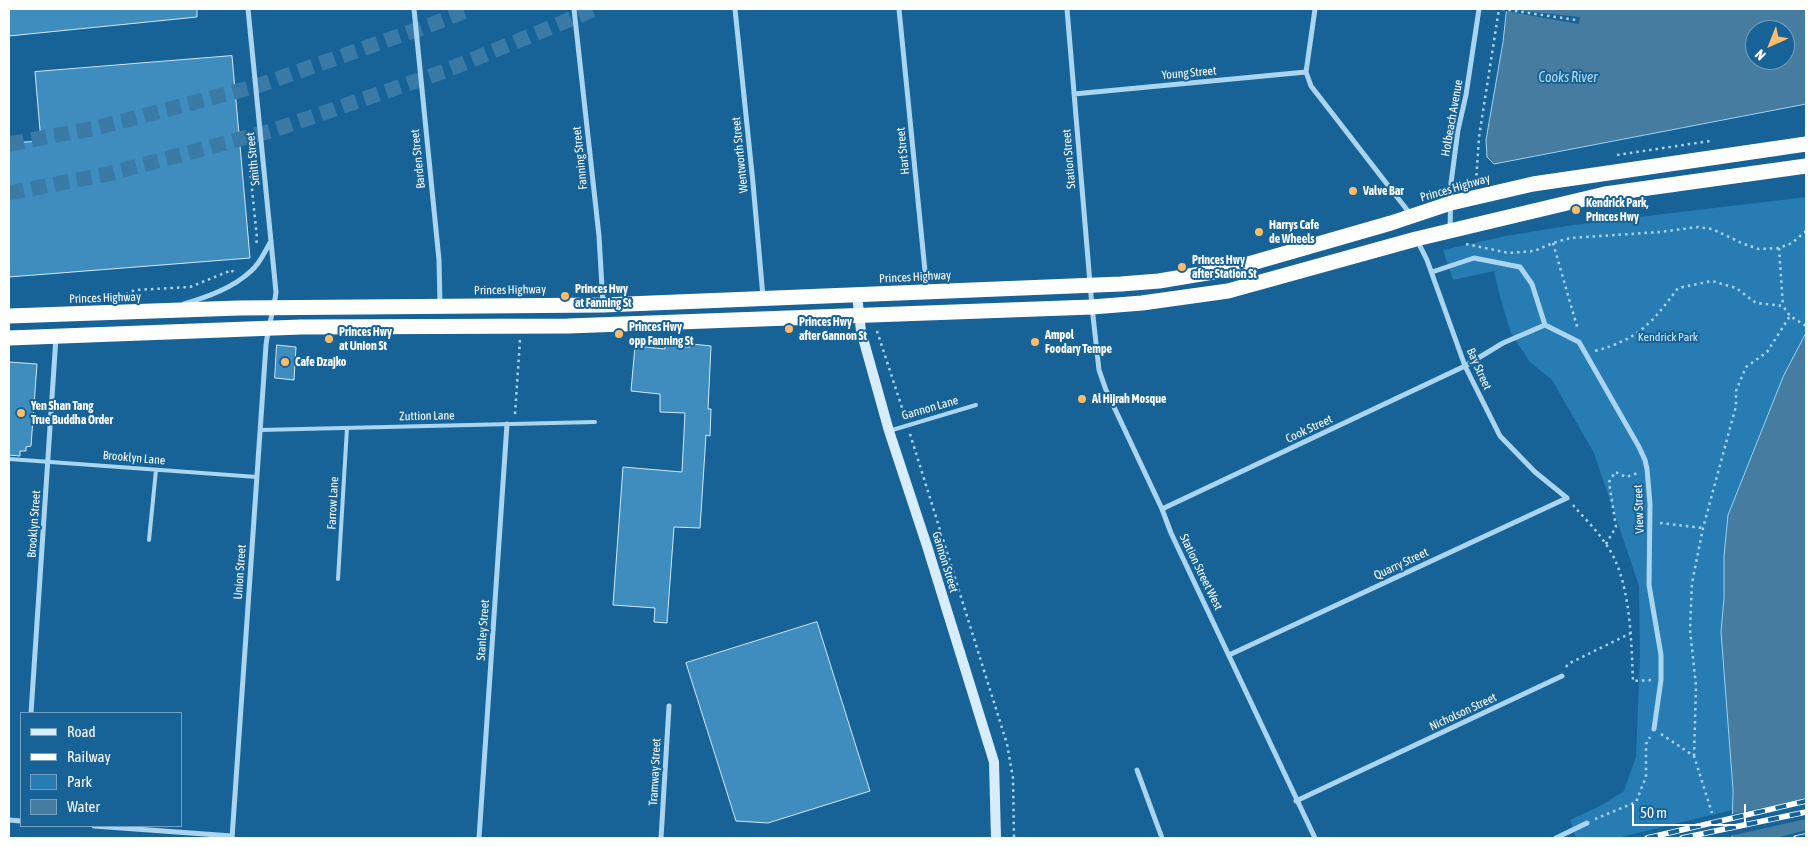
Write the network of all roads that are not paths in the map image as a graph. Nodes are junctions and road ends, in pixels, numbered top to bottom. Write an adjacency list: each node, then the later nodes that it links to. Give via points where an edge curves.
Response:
1 (248, 9): 17 (street, Smith Street)
2 (414, 9): 24 (street, Barden Street, via 439,260)
3 (574, 9): 23 (street, Fanning Street)
4 (735, 9): 22 (street, Wentworth Street)
5 (899, 9): 20 (street, Hart Street)
6 (1067, 9): 10 (street, Station Street)
7 (1315, 9): 9 (street)
8 (1479, 9): 13 (street, Holbeach Avenue, via 1458,130)
9 (1306, 72): 10 (street, Young Street); 14 (street, via 1311,86)
10 (1074, 94): 19 (street, Station Street)
11 (1806, 144): 13 (highway, Princes Highway, via 1532,184)
12 (1806, 166): 15 (highway, via 1605,194)
13 (1451, 203): 14 (highway, Princes Highway); 15 (street, Holbeach Avenue)
14 (1413, 217): 19 (highway, Princes Highway, via 1231,269 1159,281)
15 (1450, 230): 16 (highway)
16 (1416, 239): 18 (street, Bay Street); 25 (highway, via 1228,291)
17 (271, 241): 26 (street, Smith Street, via 276,292); 27 (street, via 253,270 232,285)
18 (1432, 272): 30 (street, via 1474,258 1520,267 1532,284); 34 (street, Bay Street)
19 (1090, 286): 20 (highway, Princes Highway); 25 (street, Station Street)
20 (927, 291): 21 (highway, Princes Highway)
21 (857, 295): 22 (highway, Princes Highway); 28 (street, Gannon Street)
22 (763, 299): 23 (highway, Princes Highway)
23 (604, 305): 24 (highway, Princes Highway)
24 (440, 306): 26 (highway, Princes Highway)
25 (1092, 307): 28 (highway); 46 (street, Station Street West, via 1099,370)
26 (274, 308): 27 (highway, Princes Highway); 31 (street, Union Street)
27 (159, 311): 29 (highway, Princes Highway)
28 (858, 314): 31 (highway, via 568,326); 40 (street, Gannon Street)
29 (9, 316)
30 (1545, 325): 34 (street, via 1503,343); 53 (street, View Street, via 1579,342 1645,460 1650,504 1649,585 1661,680)
31 (267, 329): 32 (highway); 39 (street, Union Street)
32 (56, 337): 33 (highway); 42 (street, Brooklyn Street)
33 (9, 338)
34 (1465, 366): 45 (street, Bay Street, via 1500,436 1535,472); 46 (street, Cook Street)
35 (976, 405): 40 (lane, Gannon Lane)
36 (595, 422): 37 (lane, Zuttion Lane)
37 (507, 424): 38 (lane, Zuttion Lane); 59 (street, Stanley Street)
38 (347, 428): 39 (lane, Zuttion Lane); 48 (lane, Farrow Lane)
39 (260, 430): 44 (street, Union Street)
40 (889, 430): 61 (street, Gannon Street, via 994,762)
41 (9, 459): 42 (lane, Brooklyn Lane)
42 (48, 461): 43 (lane, Brooklyn Lane); 52 (street, Brooklyn Street)
43 (156, 470): 44 (lane, Brooklyn Lane); 47 (lane)
44 (257, 477): 58 (street, Union Street)
45 (1567, 498): 49 (street, Quarry Street)
46 (1162, 509): 49 (street, Station Street West)
47 (149, 540)
48 (338, 579)
49 (1229, 655): 55 (street, Station Street West)
50 (1562, 676): 55 (street, Nicholson Street)
51 (669, 706): 60 (street, Tramway Street)
52 (31, 712)
53 (1654, 729)
54 (1137, 770): 62 (street)
55 (1296, 801): 63 (street, Station Street West)
56 (1587, 823): 64 (street)
57 (107, 827): 58 (street)
58 (232, 837)
59 (479, 838)
60 (661, 838)
61 (996, 838)
62 (1162, 838)
63 (1315, 838)
64 (1556, 838)

